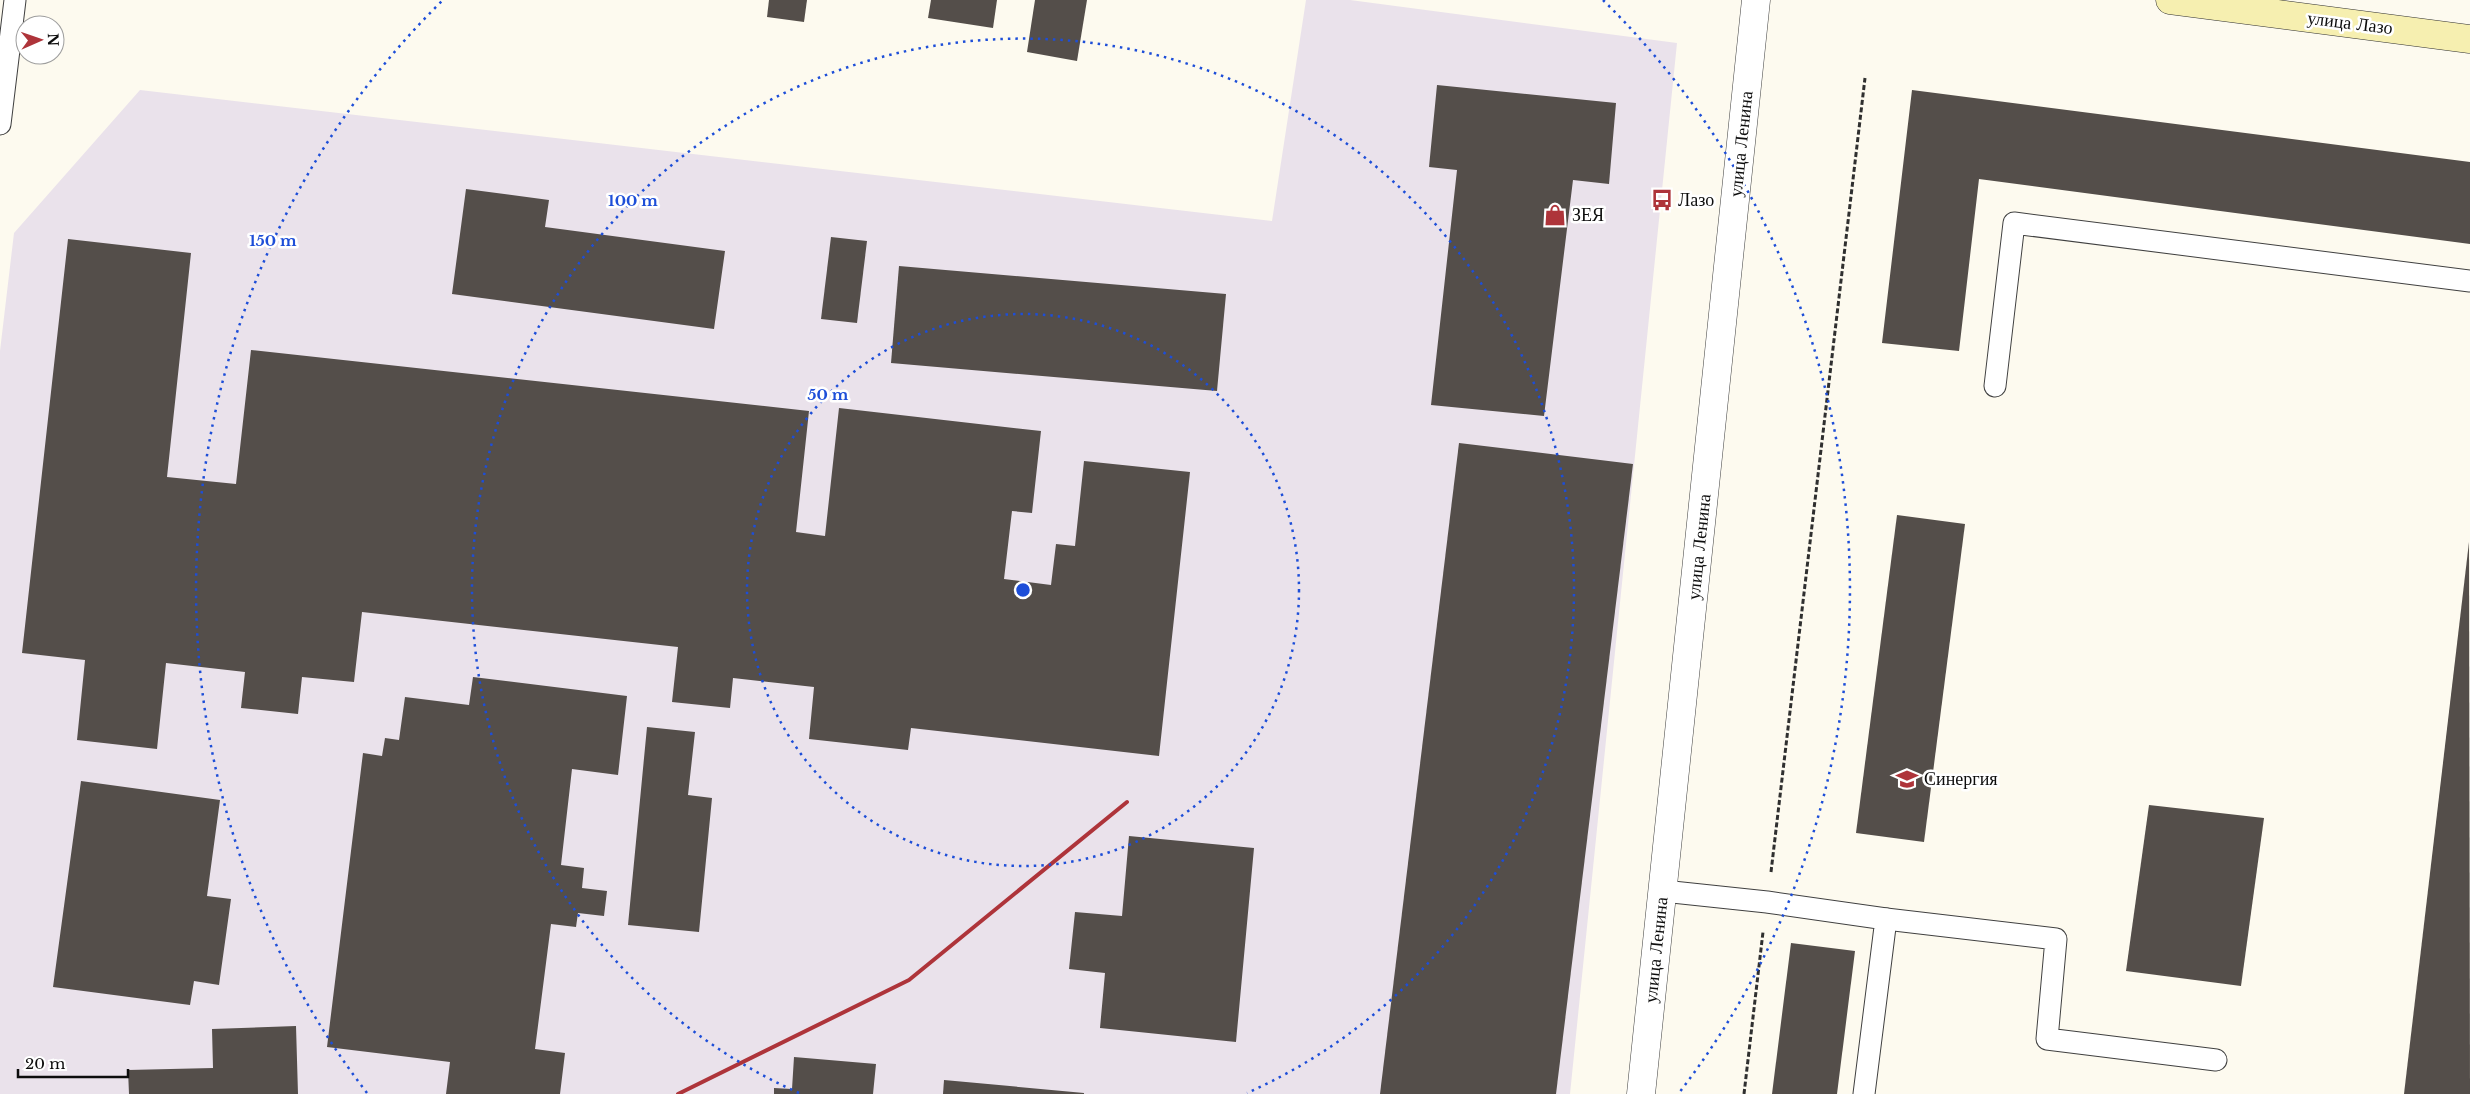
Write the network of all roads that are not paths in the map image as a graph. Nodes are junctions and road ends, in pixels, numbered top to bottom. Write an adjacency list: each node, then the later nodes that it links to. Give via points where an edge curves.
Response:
1 (15, 0): 5 (lane)
2 (1756, 0): 8 (street, улица Ленина)
3 (2170, 0): 4 (main road, улица Лазо)
4 (2470, 39)
5 (0, 124)
6 (2470, 281): 7 (lane, via 2014,222)
7 (1995, 386)
8 (1662, 891): 9 (lane); 11 (street, улица Ленина)
9 (1886, 919): 10 (lane, via 2056,939 2048,1039); 12 (lane)
10 (2216, 1060)
11 (1641, 1094)
12 (1864, 1094)

